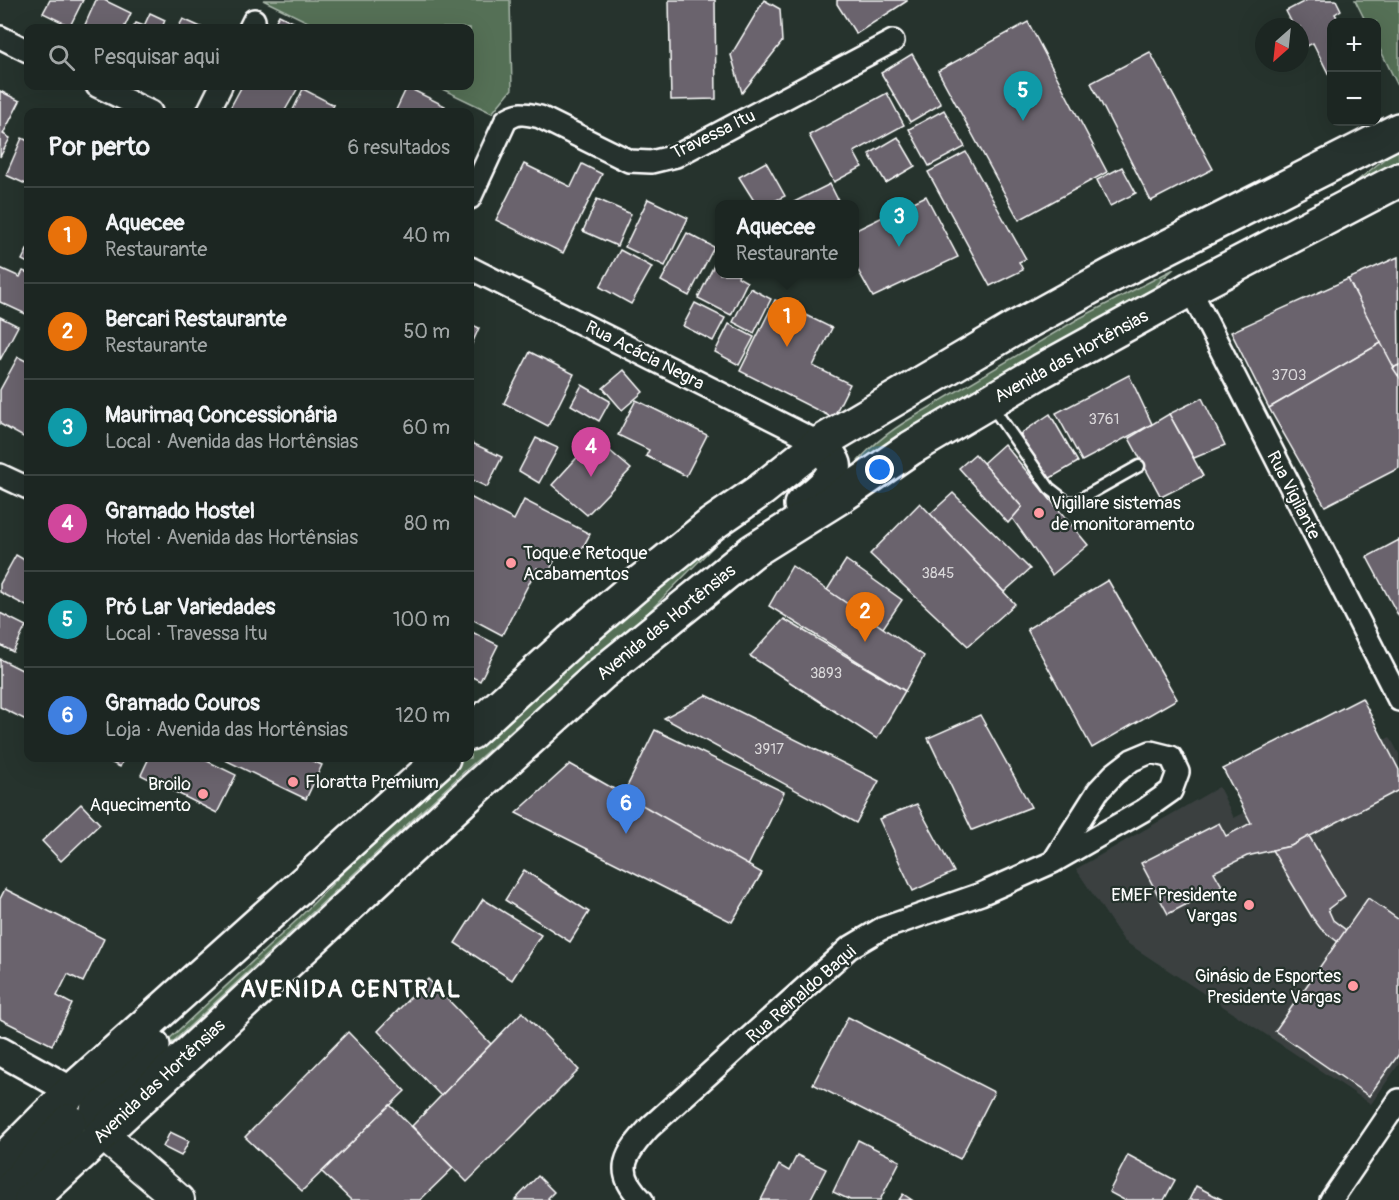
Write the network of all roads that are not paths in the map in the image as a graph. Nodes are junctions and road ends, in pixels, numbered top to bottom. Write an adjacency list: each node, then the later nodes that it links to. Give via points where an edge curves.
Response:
1 (0, 37): 3 (street)
2 (893, 41): 10 (street, Travessa Itu, via 676,156 651,162 629,161 540,117 515,114 506,120)
3 (24, 49)
4 (105, 90): 6 (street)
5 (219, 90): 7 (street)
6 (142, 108)
7 (210, 108)
8 (1397, 131): 12 (main road, via 1260,225 1193,261 1186,277); 14 (main road, via 1114,274)
9 (1399, 180): 12 (main road, Avenida das Hortênsias)
10 (474, 189)
11 (474, 270): 14 (street, Rua Acácia Negra)
12 (1190, 289): 13 (main road, Avenida das Hortênsias); 19 (street, Rua Vigilante)
13 (989, 403): 15 (lane, via 1044,481 1067,501 1075,502); 18 (main road, Avenida das Hortênsias, via 911,448 753,551)
14 (819, 443): 18 (main road, via 834,464 827,483 707,575); 20 (main road, via 633,588)
15 (1138, 466)
16 (0, 475): 17 (street)
17 (24, 487)
18 (657, 629): 27 (main road, Avenida das Hortênsias, via 600,674)
19 (1399, 700)
20 (474, 724)
21 (439, 762): 23 (main road)
22 (1053, 862): 22 (street, Rua Reinaldo Baqui, via 1098,790 1114,774 1131,760 1151,752 1171,757 1178,772 1171,791); 32 (street, Rua Reinaldo Baqui, via 981,894 881,929 849,948 635,1143 624,1173 630,1188)
23 (240, 940): 25 (main road); 27 (main road, via 195,1004 100,1099 96,1114)
24 (0, 1051): 25 (street)
25 (72, 1091): 28 (main road); 29 (main road, via 73,1114 65,1127)
26 (1399, 1100): 33 (street)
27 (102, 1134): 30 (main road, Avenida das Hortênsias); 31 (main road)
28 (0, 1163)
29 (2, 1200)
30 (32, 1200)
31 (178, 1200)
32 (642, 1200)
33 (1331, 1200)

